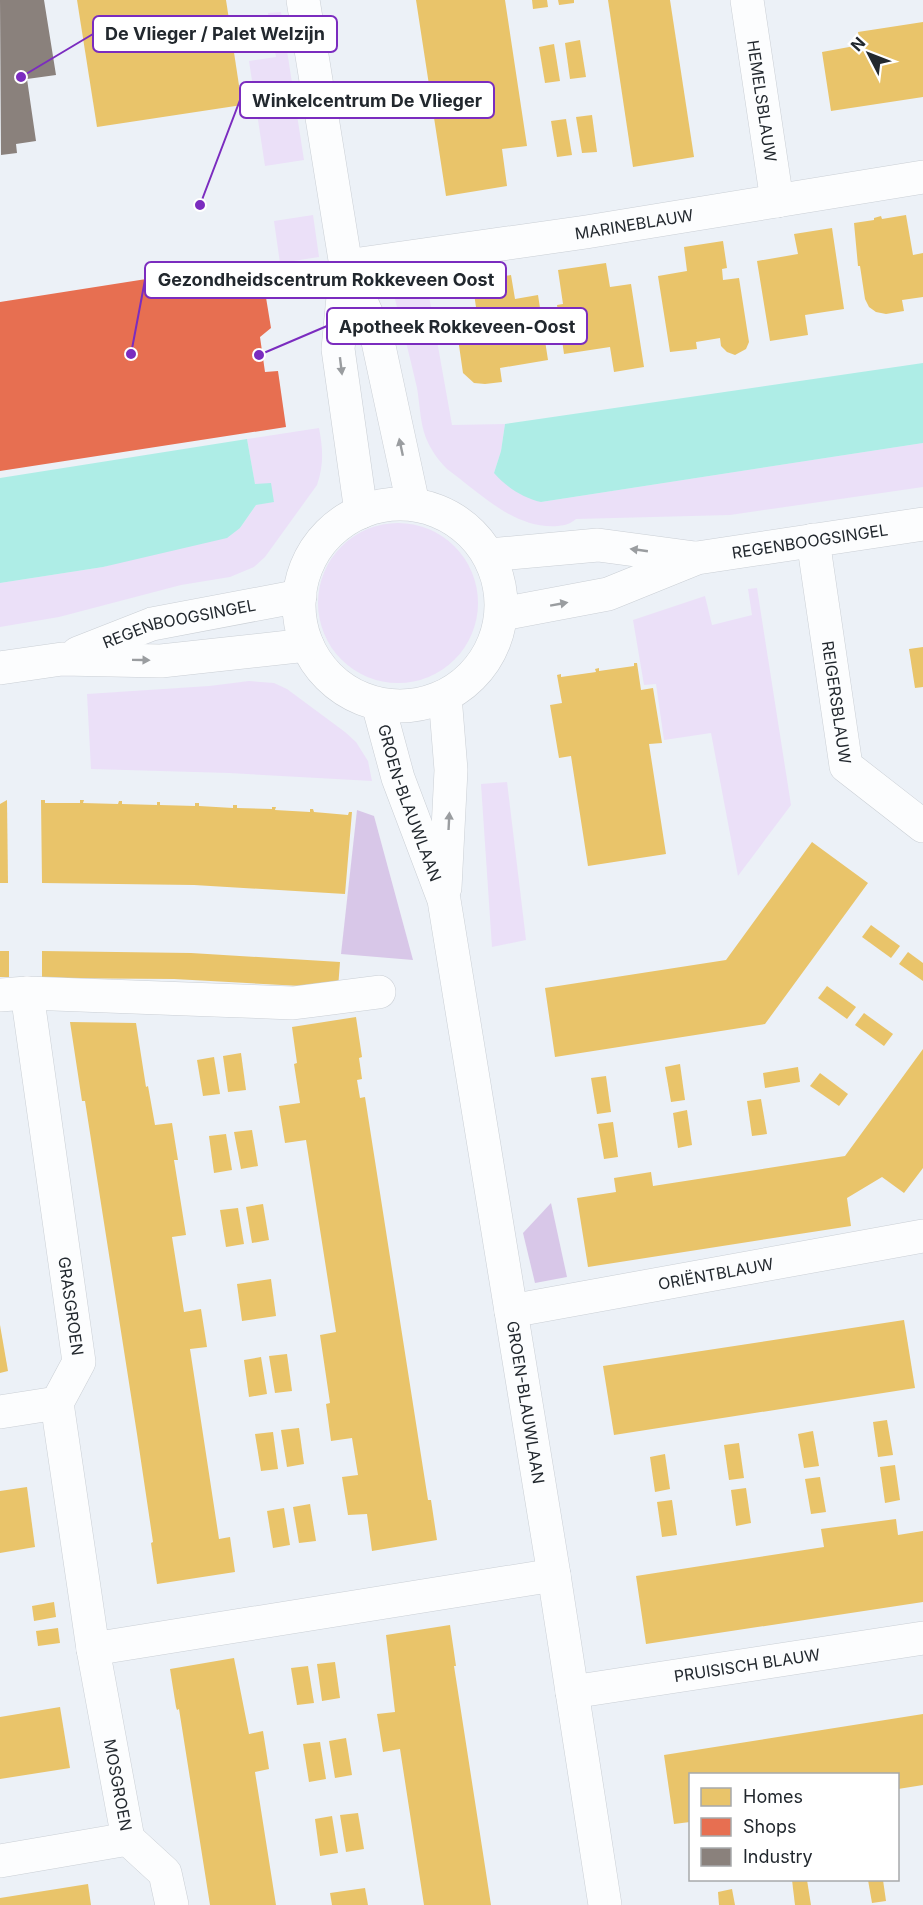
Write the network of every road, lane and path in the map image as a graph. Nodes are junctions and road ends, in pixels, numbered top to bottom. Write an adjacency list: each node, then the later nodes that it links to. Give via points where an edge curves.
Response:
1 (303, 0): 5 (street)
2 (747, 0): 4 (street, HEMELSBLAUW)
3 (923, 177): 4 (street, MARINEBLAUW)
4 (777, 201): 5 (street, MARINEBLAUW)
5 (345, 266): 6 (street, one-way to 5, via 377,337); 7 (street, one-way to 7, via 339,349)
6 (413, 504): 7 (street, via 378,506); 10 (street, via 457,521)
7 (361, 512): 12 (street, via 338,525 319,545 305,569)
8 (923, 524): 9 (street, REGENBOOGSINGEL)
9 (813, 540): 11 (street, REGENBOOGSINGEL); 19 (street, REIGERSBLAUW, via 846,766)
10 (489, 555): 11 (street, REGENBOOGSINGEL, one-way to 10, via 598,545); 13 (street, via 500,584)
11 (697, 558): 13 (street, REGENBOOGSINGEL, one-way to 11, via 608,594)
12 (300, 596): 14 (street); 15 (street, REGENBOOGSINGEL, via 152,624)
13 (501, 614): 17 (street, via 493,647 473,676)
14 (307, 645): 15 (street, REGENBOOGSINGEL, one-way to 14, via 161,661); 18 (street, via 335,683)
15 (62, 659): 16 (street, REGENBOOGSINGEL)
16 (0, 668)
17 (445, 696): 18 (street, via 412,705); 20 (street, GROEN-BLAUWLAAN, one-way to 17, via 451,770)
18 (378, 704): 20 (street, GROEN-BLAUWLAAN, via 398,778)
19 (923, 826)
20 (444, 900): 24 (street, GROEN-BLAUWLAAN)
21 (379, 992): 22 (street, GRASGROEN, via 293,1004)
22 (14, 994): 25 (street, GRASGROEN, via 79,1362)
23 (923, 1236): 24 (street, ORIËNTBLAUW)
24 (511, 1311): 27 (street, GROEN-BLAUWLAAN)
25 (57, 1403): 26 (street); 29 (street)
26 (0, 1412)
27 (554, 1575): 29 (street); 30 (street, GROEN-BLAUWLAAN)
28 (923, 1638): 30 (street, PRUISISCH BLAUW)
29 (93, 1649): 31 (street, MOSGROEN)
30 (572, 1692): 34 (street, GROEN-BLAUWLAAN)
31 (128, 1839): 32 (street); 33 (street, MOSGROEN, via 165,1874)
32 (0, 1861)
33 (172, 1905)
34 (605, 1905)

